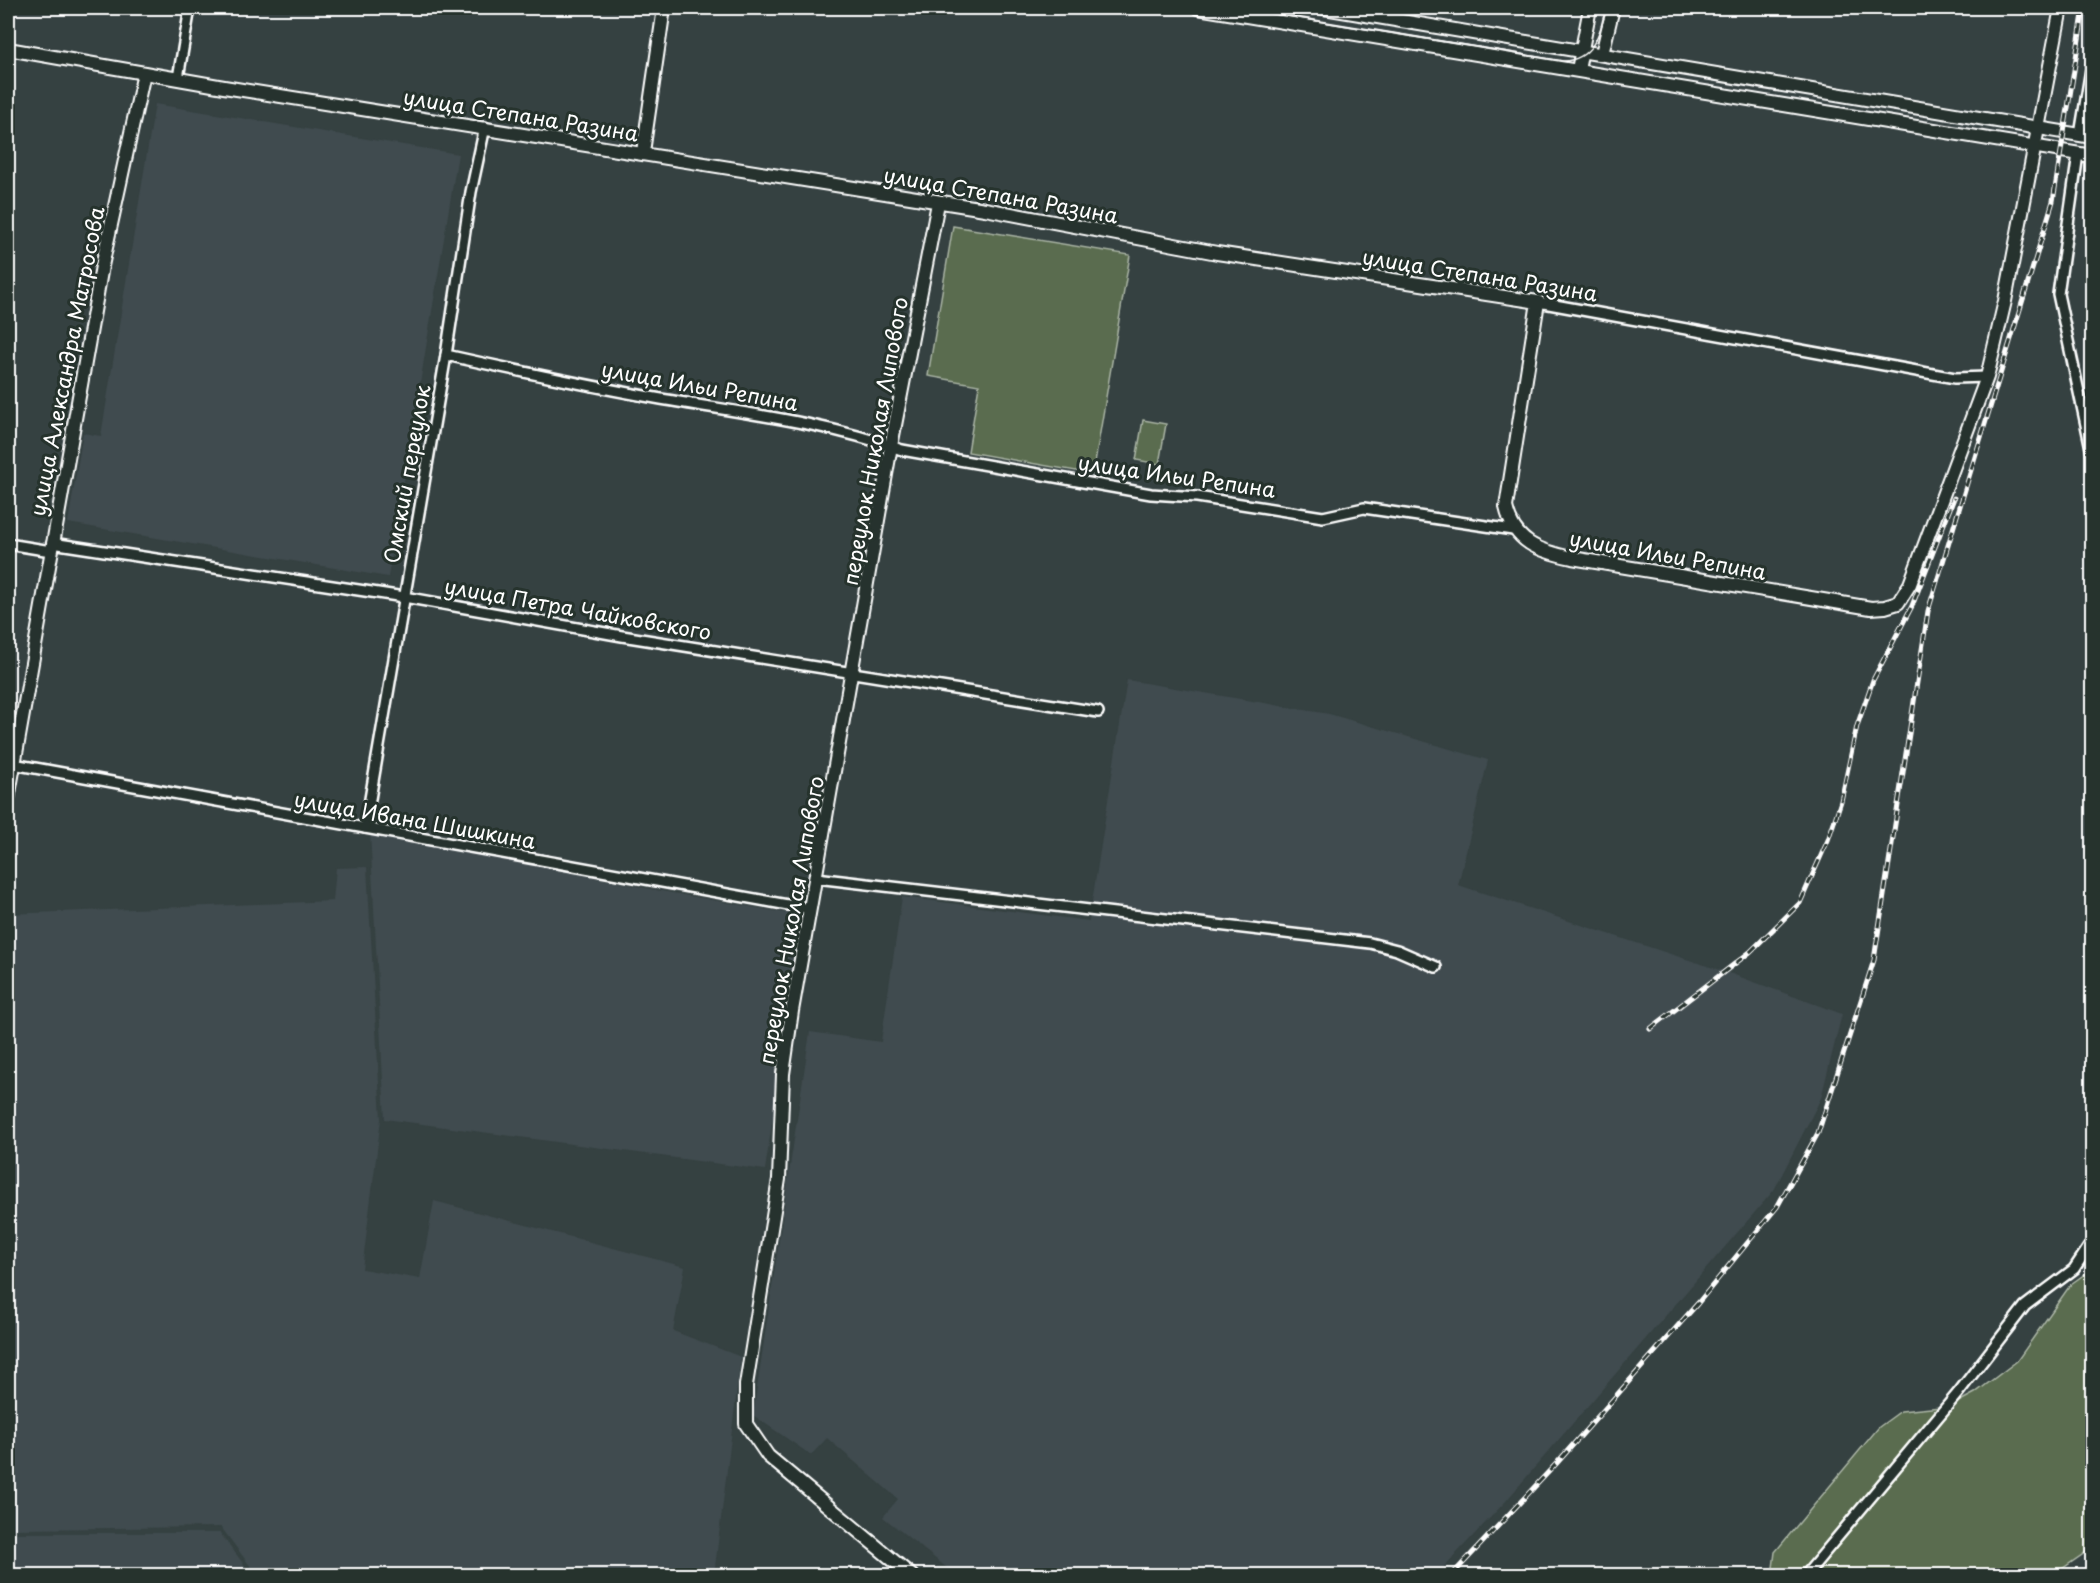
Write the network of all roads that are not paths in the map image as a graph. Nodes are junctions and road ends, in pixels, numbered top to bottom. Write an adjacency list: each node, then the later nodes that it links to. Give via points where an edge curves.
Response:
1 (190, 8): 14 (street)
2 (664, 8): 23 (street)
3 (1198, 8): 12 (street)
4 (1324, 8): 9 (street)
5 (1590, 8): 9 (street)
6 (1613, 8): 10 (street)
7 (2061, 8): 19 (street)
8 (8, 49): 13 (street, улица Степана Разина)
9 (1582, 51): 10 (street); 12 (street)
10 (1602, 54): 15 (street)
11 (2092, 63): 21 (street)
12 (1578, 70): 16 (street)
13 (144, 73): 14 (street, улица Степана Разина); 34 (street, улица Александра Матросова, via 102,266)
14 (178, 78): 18 (street, улица Степана Разина)
15 (1742, 78): 16 (street); 17 (street)
16 (1738, 98): 20 (street)
17 (1946, 113): 19 (street); 20 (street)
18 (485, 127): 23 (street, улица Степана Разина); 28 (street, Омский переулок)
19 (2040, 129): 21 (street); 22 (street)
20 (1941, 132): 22 (street)
21 (2086, 136): 24 (street)
22 (2036, 147): 24 (street); 29 (street)
23 (644, 152): 26 (street, улица Степана Разина)
24 (2078, 154): 25 (street); 31 (street, via 2058,294)
25 (2092, 156)
26 (938, 203): 27 (street, улица Степана Разина, via 1217,253); 30 (street, переулок Николая Липового)
27 (1538, 302): 29 (street, улица Степана Разина, via 1956,378); 32 (street, via 1506,507)
28 (446, 355): 30 (street, улица Ильи Репина, via 617,391 774,416); 35 (street, Омский переулок)
29 (1987, 376): 32 (street, улица Ильи Репина, via 1910,584 1898,603 1880,608 1860,606 1572,558 1533,546)
30 (891, 446): 32 (street, улица Ильи Репина, via 1151,494 1323,516 1364,508); 36 (street, переулок Николая Липового)
31 (2092, 453)
32 (1513, 530)
33 (8, 544): 34 (street, улица Петра Чайковского)
34 (51, 547): 35 (street, улица Петра Чайковского); 38 (street, улица Александра Матросова)
35 (404, 597): 36 (street, улица Петра Чайковского); 40 (street, Омский переулок)
36 (852, 671): 37 (street, улица Петра Чайковского); 41 (street, переулок Николая Липового)
37 (1098, 712)
38 (13, 764): 39 (street, улица Александра Матросова); 40 (street, улица Ивана Шишкина)
39 (8, 799)
40 (364, 828): 42 (street, улица Ивана Шишкина)
41 (816, 878): 42 (street, переулок Николая Липового); 43 (street, via 1370,943)
42 (810, 909): 45 (street, переулок Николая Липового, via 783,1074 779,1179 746,1385 746,1424 768,1456)
43 (1436, 967)
44 (2092, 1242): 46 (street, via 2073,1269 2025,1306)
45 (912, 1575)
46 (1806, 1575)

